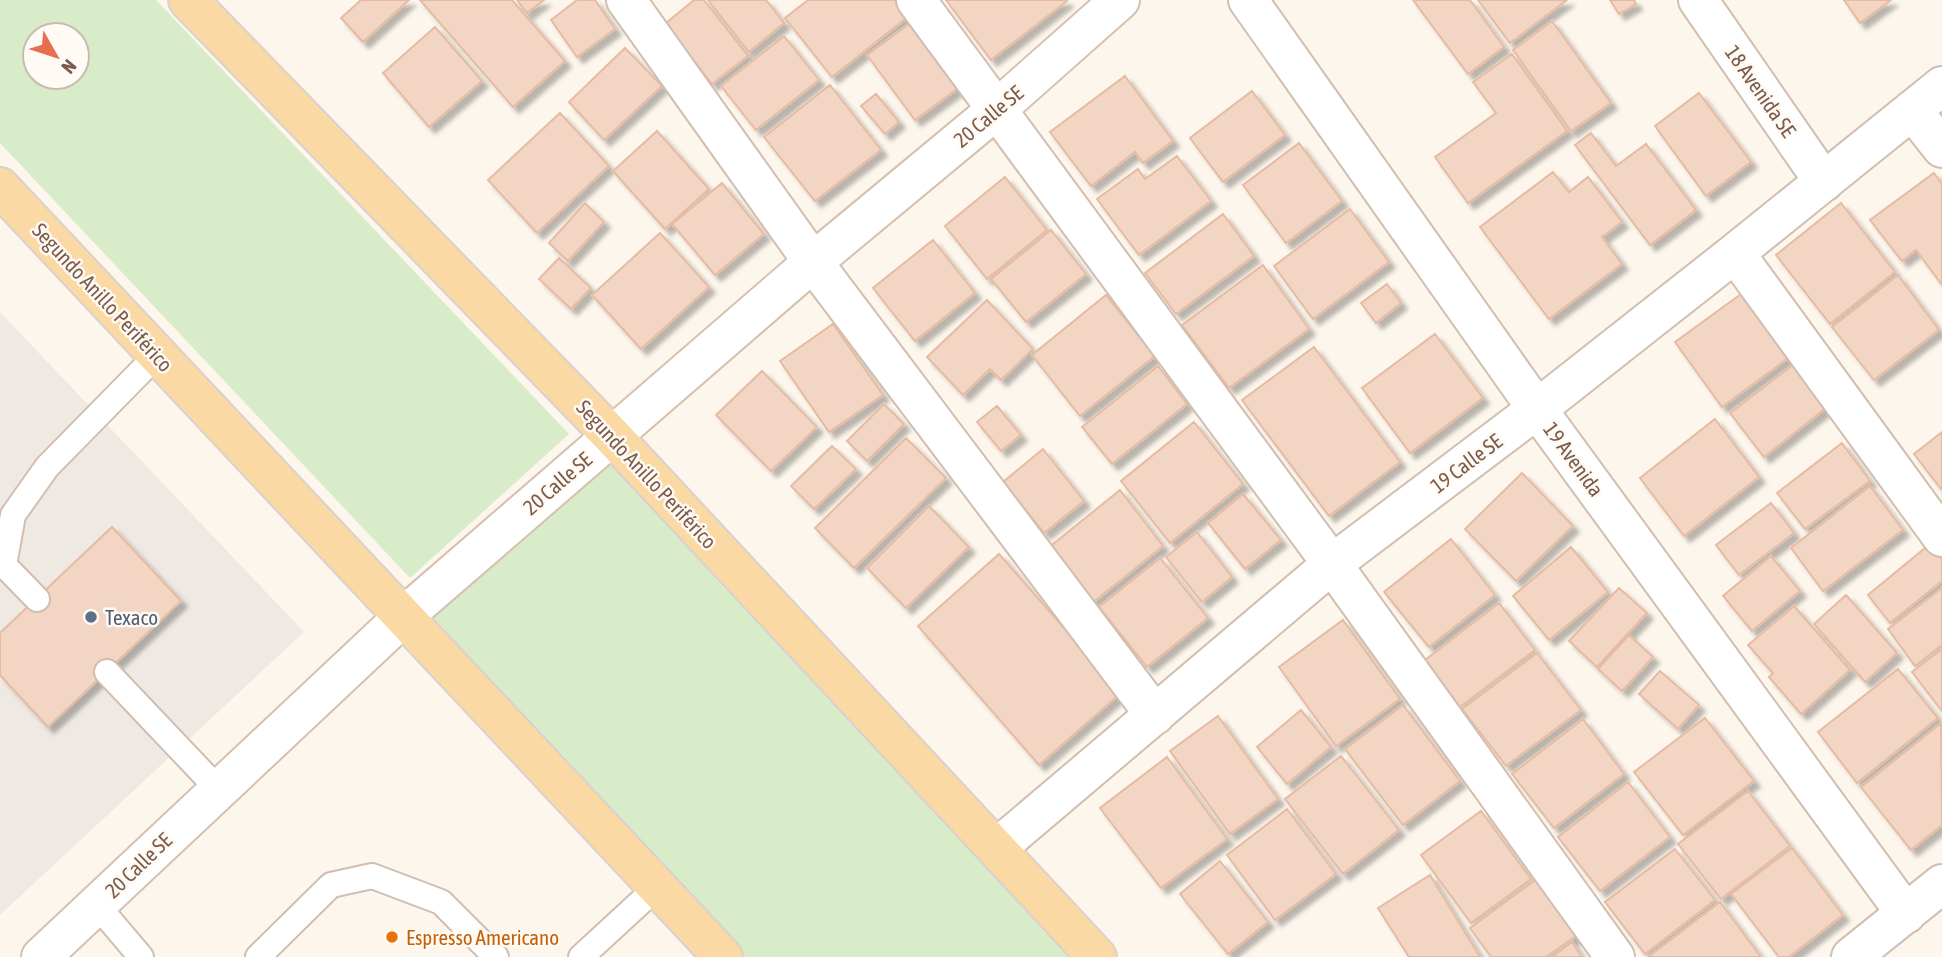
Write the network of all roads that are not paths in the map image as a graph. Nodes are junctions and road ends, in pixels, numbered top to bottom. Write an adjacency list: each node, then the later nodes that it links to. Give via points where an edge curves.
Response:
1 (188, 0): 17 (main road, Segundo Anillo Periférico)
2 (625, 0): 14 (street)
3 (916, 0): 8 (street)
4 (1120, 0): 8 (street, 20 Calle SE)
5 (1248, 0): 16 (street, 19 Avenida)
6 (1698, 0): 11 (street, 18 Avenida SE)
7 (1942, 86): 9 (street, 19 Calle SE)
8 (996, 110): 14 (street, 20 Calle SE); 19 (street)
9 (1912, 110): 10 (street); 11 (street, 19 Calle SE)
10 (1942, 148)
11 (1825, 181): 13 (street, 19 Calle SE)
12 (0, 187): 15 (main road, Segundo Anillo Periférico)
13 (1735, 253): 16 (street, 19 Calle SE); 18 (street)
14 (813, 262): 17 (street, 20 Calle SE); 23 (street)
15 (157, 355): 20 (lane, via 47,467 13,515 4,565); 21 (main road, Segundo Anillo Periférico)
16 (1537, 409): 19 (street, 19 Calle SE); 29 (street, 19 Avenida)
17 (612, 436): 21 (street, 20 Calle SE); 25 (main road, Segundo Anillo Periférico)
18 (1942, 537)
19 (1332, 564): 23 (street, 19 Calle SE); 37 (street)
20 (37, 599)
21 (403, 617): 24 (street, 20 Calle SE); 27 (main road, Segundo Anillo Periférico)
22 (107, 672): 24 (lane)
23 (1155, 715): 25 (street, 19 Calle SE)
24 (218, 789): 28 (street, 20 Calle SE)
25 (997, 848): 36 (main road, Segundo Anillo Periférico)
26 (1942, 884): 29 (street)
27 (657, 887): 34 (lane); 35 (main road, Segundo Anillo Periférico)
28 (97, 905): 30 (street, 20 Calle SE); 31 (lane)
29 (1906, 914): 38 (street)
30 (41, 957)
31 (141, 957)
32 (258, 957): 33 (lane, via 331,886 372,876 441,902)
33 (496, 957)
34 (582, 957)
35 (723, 957)
36 (1097, 957)
37 (1615, 957)
38 (1851, 957)

